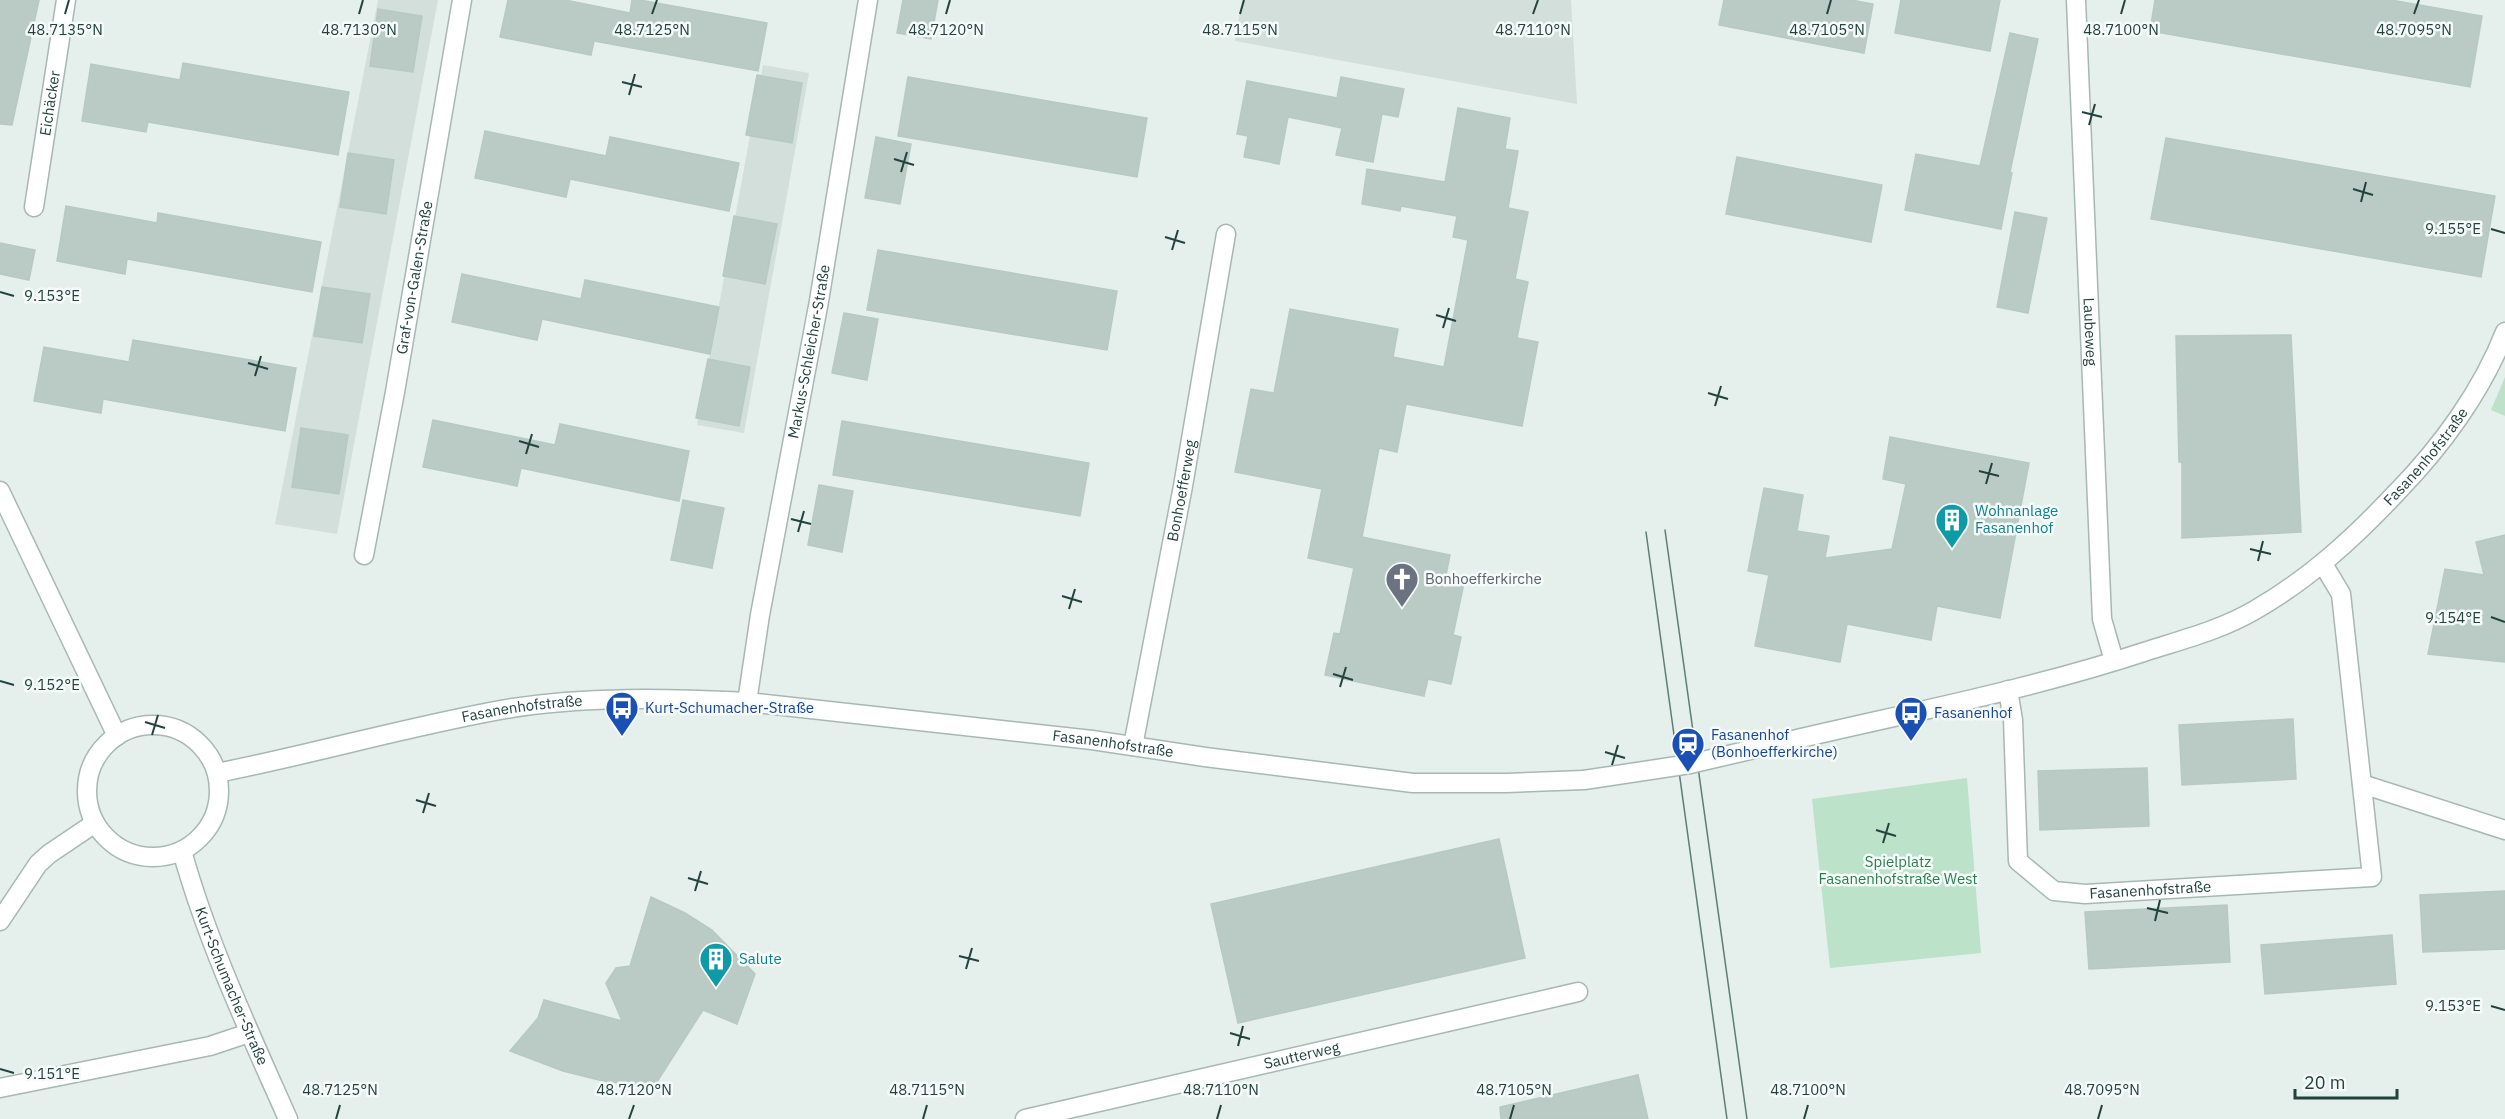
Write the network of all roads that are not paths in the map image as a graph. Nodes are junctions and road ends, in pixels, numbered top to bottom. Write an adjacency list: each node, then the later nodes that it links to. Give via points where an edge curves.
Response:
1 (66, 0): 5 (street, Eichäcker)
2 (462, 0): 9 (street, Graf-von-Galen-Straße)
3 (868, 0): 13 (street, Markus-Schleicher-Straße)
4 (2076, 0): 11 (street, Laubeweg, via 2103,619)
5 (34, 207)
6 (1226, 234): 15 (street, Bonhoefferweg)
7 (2505, 332): 10 (street, Fasanenhofstraße, via 2469,403 2417,471)
8 (0, 491): 14 (street)
9 (364, 555)
10 (2323, 564): 11 (street, Fasanenhofstraße, via 2253,612); 17 (street, Fasanenhofstraße, via 2342,594)
11 (2114, 662): 12 (street, Fasanenhofstraße)
12 (2008, 690): 15 (street, Fasanenhofstraße, bridge, via 1690,764 1584,780 1413,783); 17 (street, Fasanenhofstraße, via 2013,720 2018,861 2054,891 2085,894 2372,876)
13 (747, 702): 15 (street, Fasanenhofstraße); 16 (street, Fasanenhofstraße, via 602,700 507,709)
14 (117, 736): 16 (street, via 136,727 176,729 201,747); 18 (street, via 102,749 87,785)
15 (1133, 746)
16 (217, 774): 20 (street, via 219,796 213,819 200,838)
17 (2362, 784): 19 (street)
18 (95, 823): 20 (street, via 123,851 142,857); 21 (street, via 38,864)
19 (2505, 830)
20 (182, 851): 23 (street, Kurt-Schumacher-Straße, via 197,904)
21 (0, 921)
22 (1578, 992): 26 (street, Sautterweg)
23 (249, 1033): 24 (street, via 210,1046); 25 (street, Kurt-Schumacher-Straße)
24 (0, 1088)
25 (288, 1119)
26 (1025, 1119)

